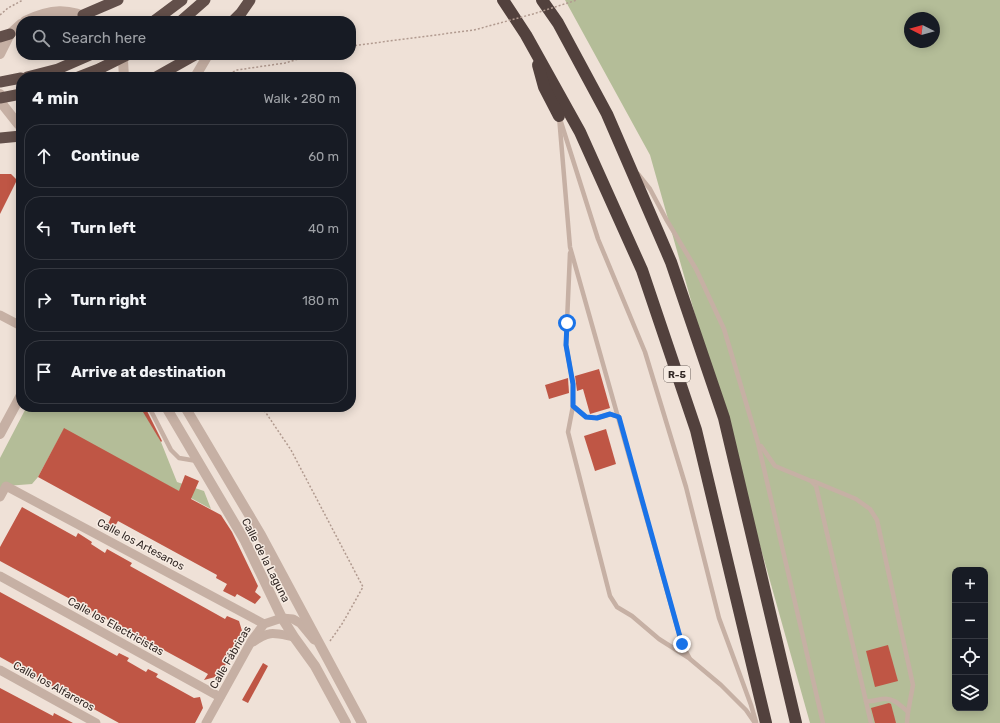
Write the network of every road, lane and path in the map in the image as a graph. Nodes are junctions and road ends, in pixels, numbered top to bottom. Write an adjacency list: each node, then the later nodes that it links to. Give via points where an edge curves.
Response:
1 (23, 0): 10 (path)
2 (118, 0): 9 (highway)
3 (182, 0): 13 (highway)
4 (205, 0): 14 (highway)
5 (250, 0): 15 (highway)
6 (502, 0): 19 (highway, R-5)
7 (542, 0): 42 (highway, R-5, via 558,23 603,107)
8 (577, 0): 18 (path, bridge, via 474,30)
9 (82, 14): 11 (street, via 59,11); 12 (street)
10 (0, 15)
11 (37, 16)
12 (85, 16)
13 (161, 16)
14 (187, 16)
15 (238, 16)
16 (16, 28): 17 (street)
17 (5, 36): 20 (street)
18 (356, 45)
19 (532, 45): 38 (highway, via 544,86); 74 (highway, R-5, via 580,132 642,270 696,430)
20 (0, 54)
21 (78, 60): 27 (highway)
22 (117, 60): 28 (highway, bridge)
23 (122, 60): 29 (street)
24 (186, 60): 30 (highway)
25 (205, 60): 31 (street)
26 (295, 60): 32 (path)
27 (44, 72)
28 (91, 72)
29 (124, 72)
30 (165, 72)
31 (198, 72)
32 (233, 72)
33 (16, 79): 34 (highway)
34 (0, 82)
35 (0, 94): 39 (street, via 3,104)
36 (16, 95): 37 (highway, bridge)
37 (0, 98)
38 (559, 116): 43 (lane); 73 (lane, via 598,239 645,352 686,487 719,618 752,705)
39 (16, 121)
40 (16, 136): 41 (highway)
41 (0, 138)
42 (626, 158): 54 (lane, via 650,189 696,269 724,329); 75 (highway, R-5, via 671,262 724,418)
43 (570, 247): 47 (lane, via 566,345 573,384); 52 (lane)
44 (0, 315): 45 (street)
45 (16, 323)
46 (16, 404): 53 (street)
47 (573, 406): 52 (lane, via 586,417 597,418 610,414); 64 (lane, via 568,432 610,596 617,607)
48 (152, 412): 55 (lane, via 171,450 179,458)
49 (169, 412): 55 (street, Calle de la Laguna)
50 (188, 412): 63 (street, Calle de la Laguna, via 261,535)
51 (265, 412): 63 (path, via 291,450 363,587 342,624)
52 (619, 417): 64 (lane, via 682,644)
53 (0, 434)
54 (758, 443): 56 (lane, via 775,466); 76 (lane)
55 (198, 461): 59 (street, Calle de la Laguna, via 245,541)
56 (811, 481): 67 (lane, via 816,486); 68 (lane, via 856,499 870,509 877,520 913,685)
57 (0, 497): 60 (street, Calle los Artesanos, via 6,486)
58 (0, 576): 66 (street, Calle los Electricistas)
59 (282, 618): 60 (street, Calle Fábricas); 61 (street, Calle de la Laguna); 63 (street, via 300,623)
60 (264, 624): 62 (street, Calle Fábricas)
61 (294, 637): 62 (street, via 268,633); 71 (street, Calle de la Laguna, via 315,666)
62 (248, 646): 66 (street, Calle Fábricas)
63 (321, 649): 72 (street, Calle de la Laguna)
64 (690, 659): 73 (lane, via 721,685)
65 (0, 670): 69 (street, Calle los Alfareros)
66 (220, 696): 70 (street, Calle Fábricas)
67 (866, 701): 68 (lane, via 884,698 894,700); 77 (lane)
68 (908, 712): 78 (lane)
69 (96, 723)
70 (206, 723)
71 (346, 723)
72 (362, 723)
73 (756, 723)
74 (766, 723)
75 (796, 723)
76 (823, 723)
77 (871, 723)
78 (907, 723)

